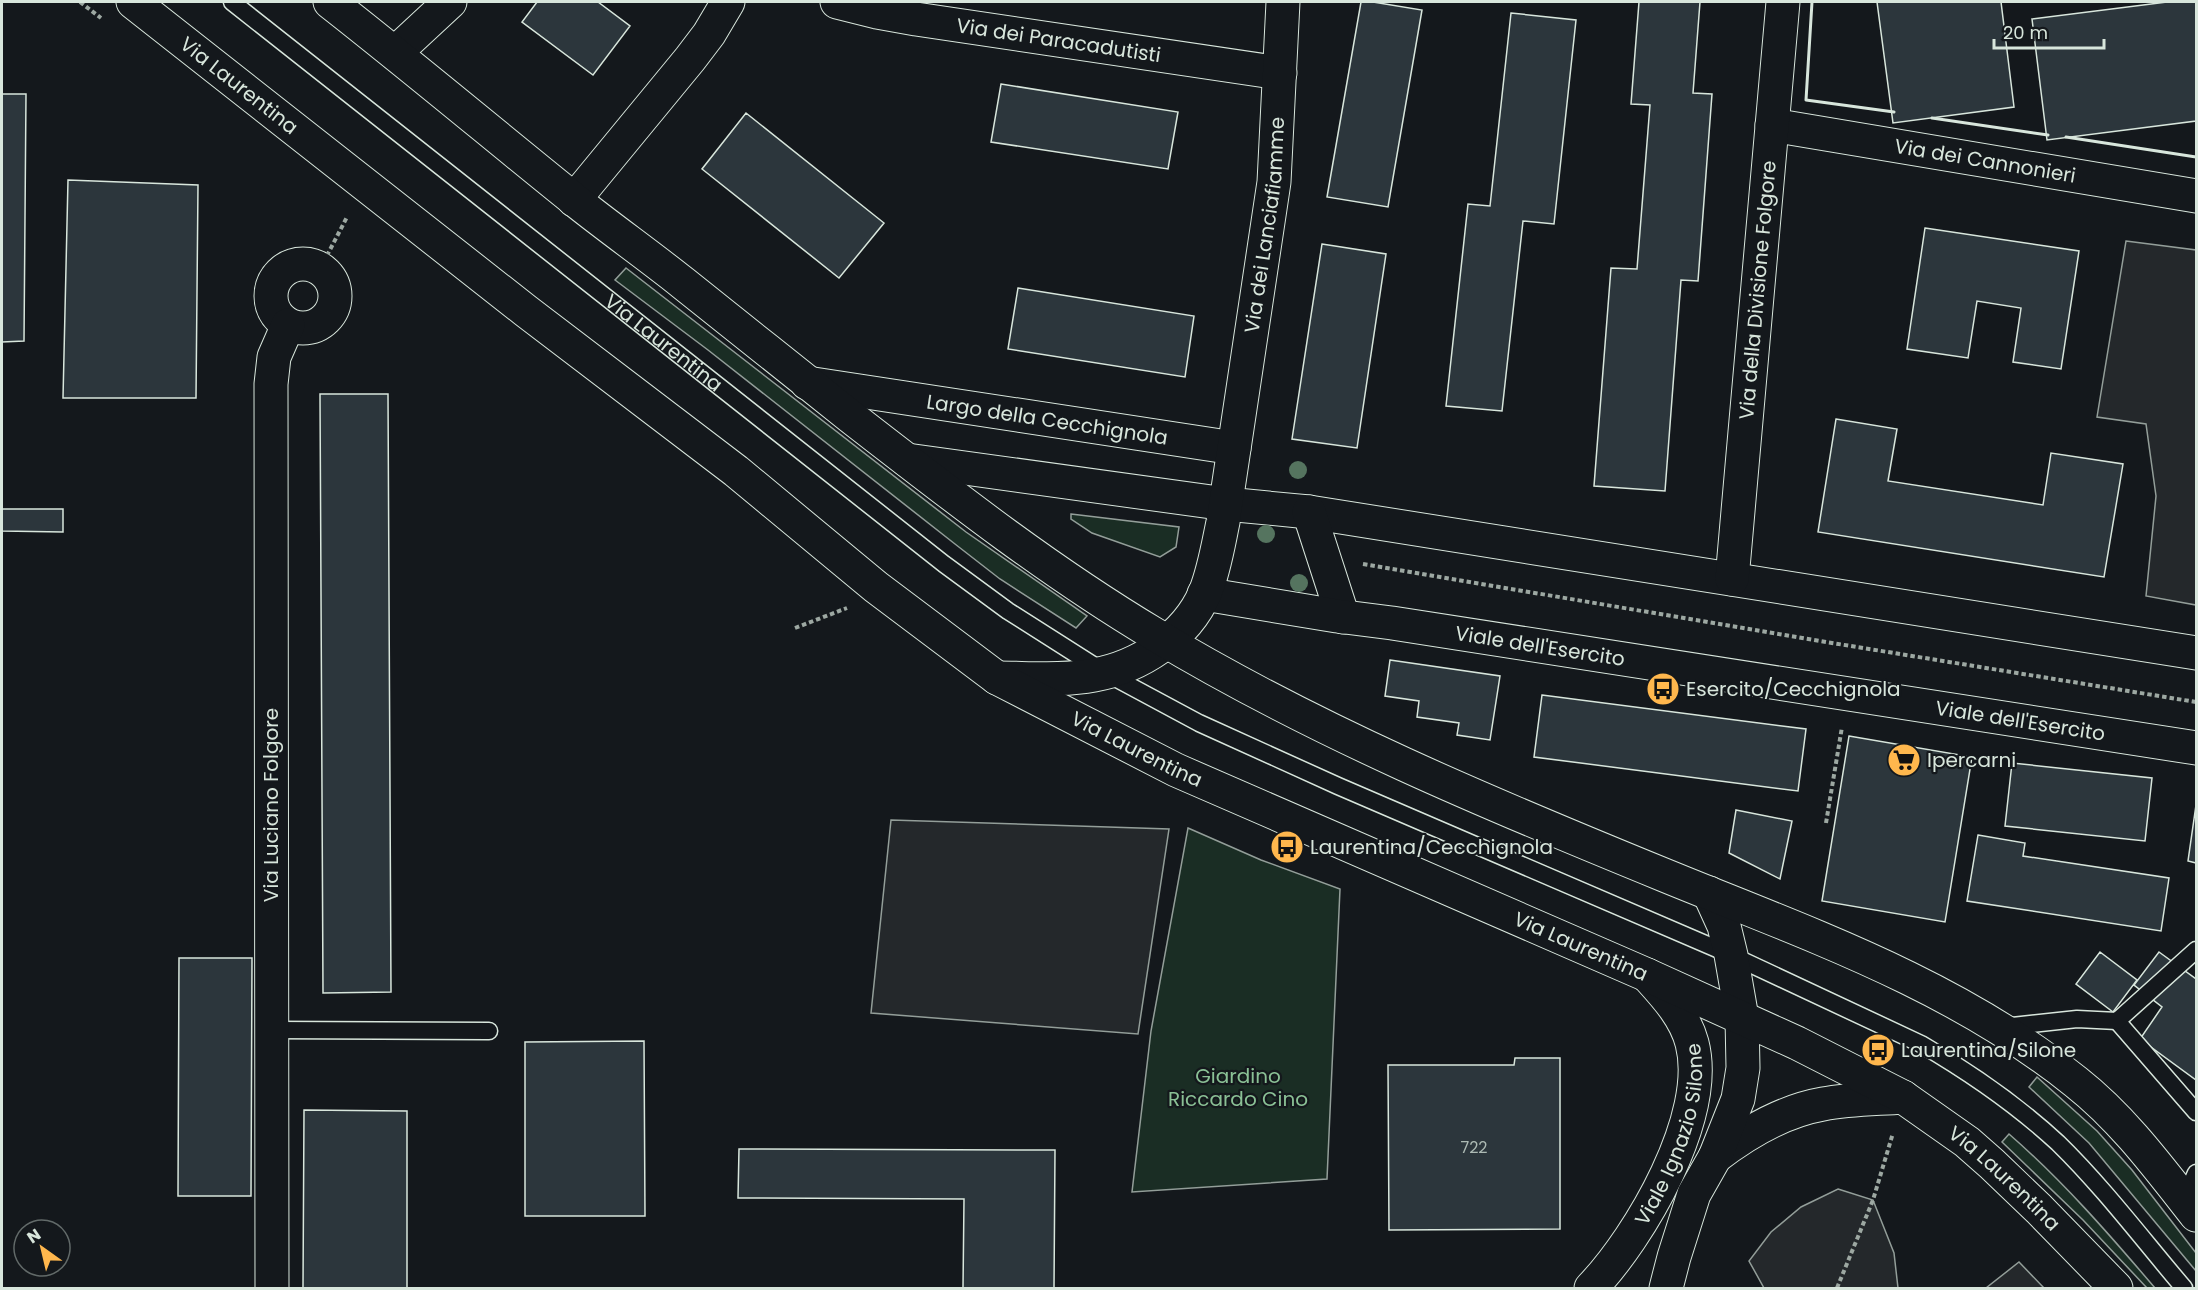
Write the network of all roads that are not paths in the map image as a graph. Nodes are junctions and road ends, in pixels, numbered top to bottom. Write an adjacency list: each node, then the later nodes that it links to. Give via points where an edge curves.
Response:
1 (133, 2): 9 (street, Via Laurentina)
2 (232, 2): 26 (lane, Via Laurentina, via 944,564 1008,611)
3 (330, 2): 10 (street)
4 (450, 2): 10 (street)
5 (728, 2): 14 (street, via 690,59)
6 (837, 2): 11 (street, Via dei Paracadutisti, via 916,19)
7 (1283, 2): 11 (street, Via dei Lanciafiamme)
8 (1783, 2): 12 (street, Via della Divisione Folgore)
9 (159, 9): 27 (street, Via Laurentina, via 526,311)
10 (395, 53): 14 (street)
11 (1280, 73): 17 (street, Via dei Lanciafiamme, via 1274,182)
12 (1772, 125): 13 (street, Via dei Cannonieri); 21 (street, Via della Divisione Folgore)
13 (2196, 196)
14 (574, 200): 16 (street)
15 (288, 325): 15 (street, via 274,310 271,300 275,280 300,264 320,269 328,276 335,297 333,307 319,324 298,328); 36 (street, Via Luciano Folgore, via 274,357 271,384)
16 (807, 383): 17 (street, Largo della Cecchignola); 18 (street)
17 (1234, 448): 19 (street)
18 (907, 460): 19 (street); 24 (street, via 1050,567)
19 (1226, 504): 20 (street); 22 (street)
20 (1309, 512): 21 (street); 23 (street)
21 (1732, 579): 25 (street)
22 (1204, 594): 23 (street, Viale dell'Esercito); 24 (street)
23 (1343, 617): 28 (street, Viale dell'Esercito)
24 (1167, 642): 26 (street, via 1150,654); 29 (street, via 1305,717 1458,789)
25 (2196, 652)
26 (1104, 672): 27 (street); 31 (lane, Via Laurentina, via 1199,723 1338,786)
27 (997, 678): 32 (street, Via Laurentina, via 1176,770)
28 (2196, 748)
29 (1709, 893): 31 (street, via 1724,926); 35 (street, via 1897,971)
30 (2196, 950): 34 (lane)
31 (1731, 955): 33 (street); 46 (lane, Via Laurentina, via 1921,1044 2007,1101 2074,1160)
32 (1647, 975): 33 (street, Via Laurentina); 43 (street, Viale Ignazio Silone, via 1669,1001 1690,1037 1695,1067 1693,1102 1681,1141 1648,1210 1628,1244)
33 (1742, 1018): 38 (street, Via Laurentina); 40 (street, via 1744,1058 1738,1099)
34 (2116, 1021): 35 (lane, via 2076,1019); 39 (lane)
35 (1998, 1028): 41 (street, via 2079,1084)
36 (272, 1030): 37 (lane); 42 (street, Via Luciano Folgore)
37 (489, 1031)
38 (1903, 1097): 40 (street, via 1808,1107 1752,1131); 45 (street, Via Laurentina, via 1992,1164)
39 (2196, 1112)
40 (1715, 1157): 44 (street, via 1694,1194)
41 (2192, 1196)
42 (272, 1288)
43 (1591, 1288)
44 (1666, 1288)
45 (2116, 1288)
46 (2184, 1288)

